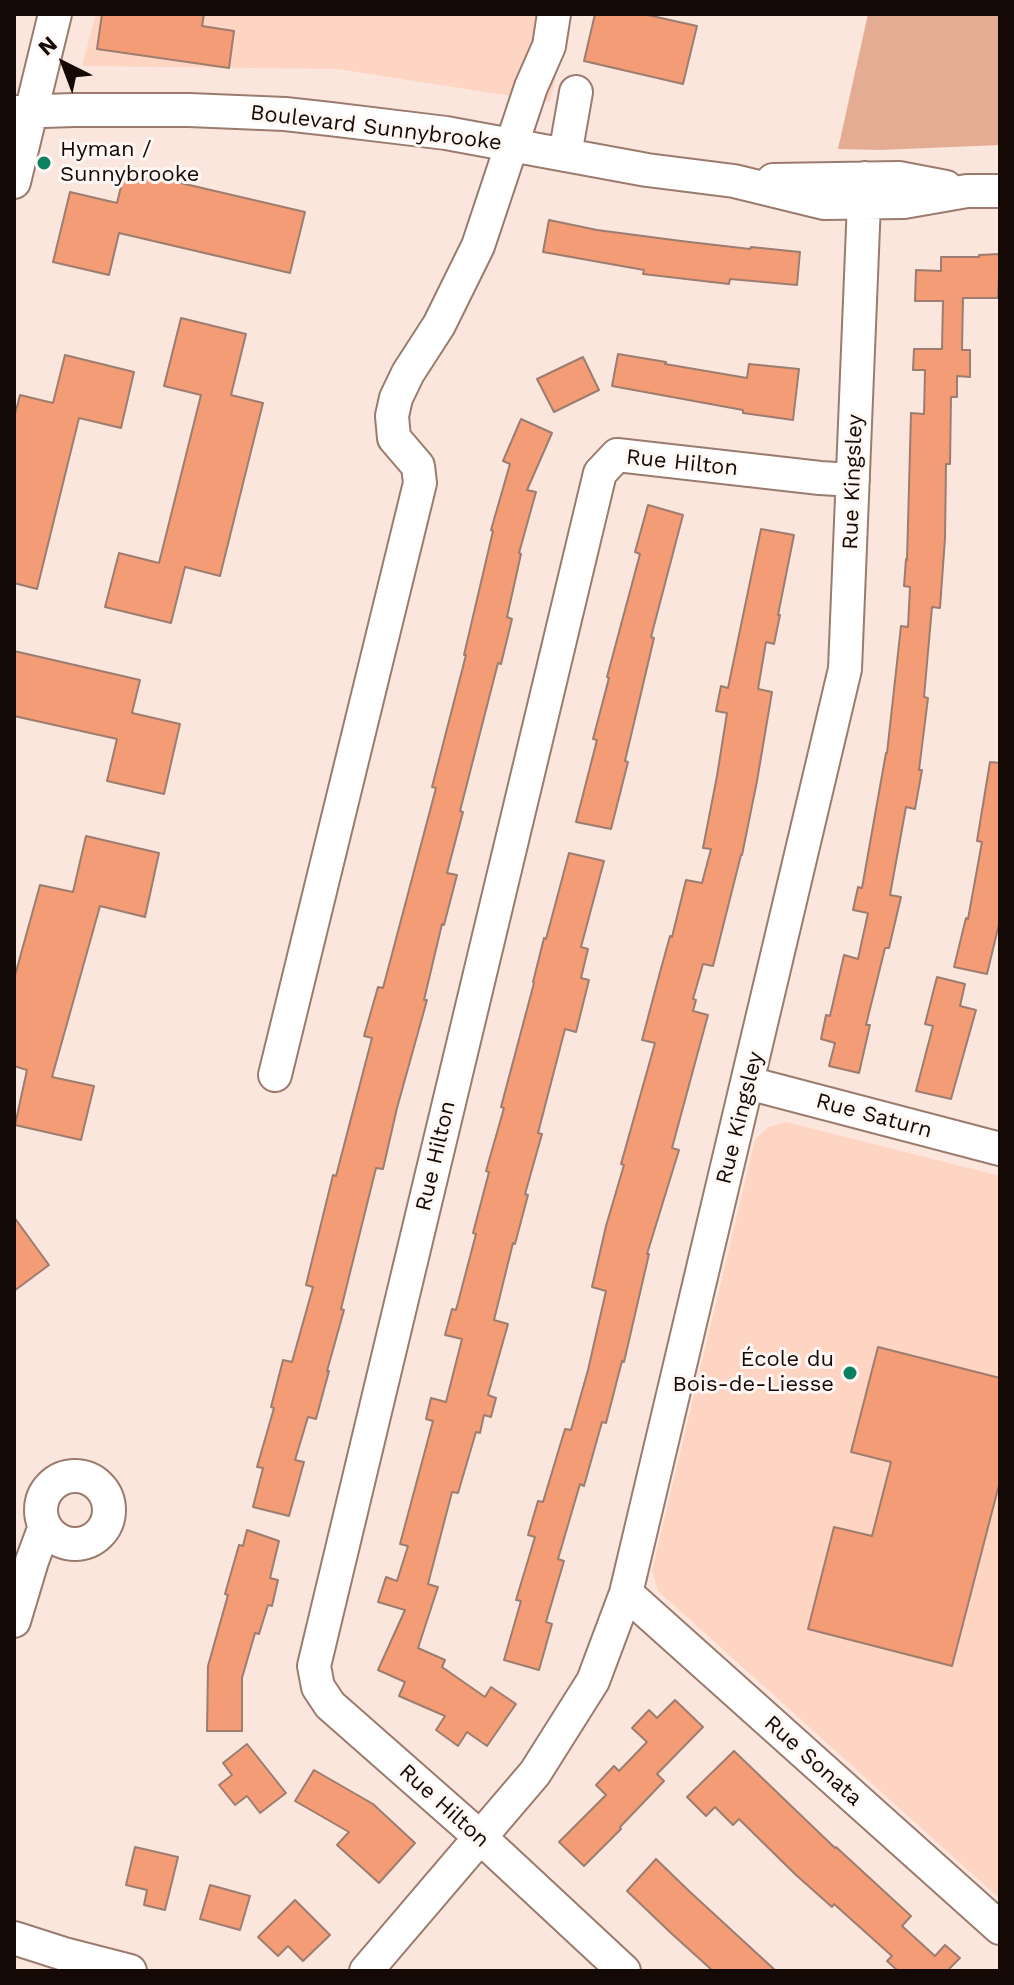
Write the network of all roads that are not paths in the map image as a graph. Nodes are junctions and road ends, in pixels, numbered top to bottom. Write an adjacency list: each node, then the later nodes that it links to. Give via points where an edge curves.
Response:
1 (55, 14): 4 (street)
2 (554, 14): 5 (street, via 549,46)
3 (576, 92): 6 (street)
4 (23, 112): 5 (street, Boulevard Sunnybrooke, via 285,114); 7 (street)
5 (512, 145): 6 (street, Boulevard Sunnybrooke); 11 (street, via 478,246 396,398 394,438 418,466 420,483)
6 (565, 155): 8 (street, Boulevard Sunnybrooke, via 685,176)
7 (14, 182)
8 (864, 190): 9 (street, Boulevard Sunnybrooke, via 899,178 967,191); 10 (street, Rue Kingsley)
9 (1000, 191)
10 (853, 480): 12 (street, Rue Kingsley, via 845,669); 17 (street, Rue Hilton, via 617,455 600,473 314,1666 318,1687 330,1705)
11 (275, 1075)
12 (748, 1083): 13 (street, Rue Saturn); 15 (street, Rue Kingsley)
13 (1000, 1149)
14 (45, 1526): 16 (street)
15 (626, 1593): 17 (street, Rue Kingsley, via 593,1681 535,1773); 18 (street, Rue Sonata)
16 (14, 1621)
17 (480, 1837): 21 (street, Rue Kingsley); 22 (street, Rue Hilton)
18 (1000, 1928)
19 (14, 1938): 20 (street)
20 (130, 1971)
21 (366, 1971)
22 (624, 1971)

